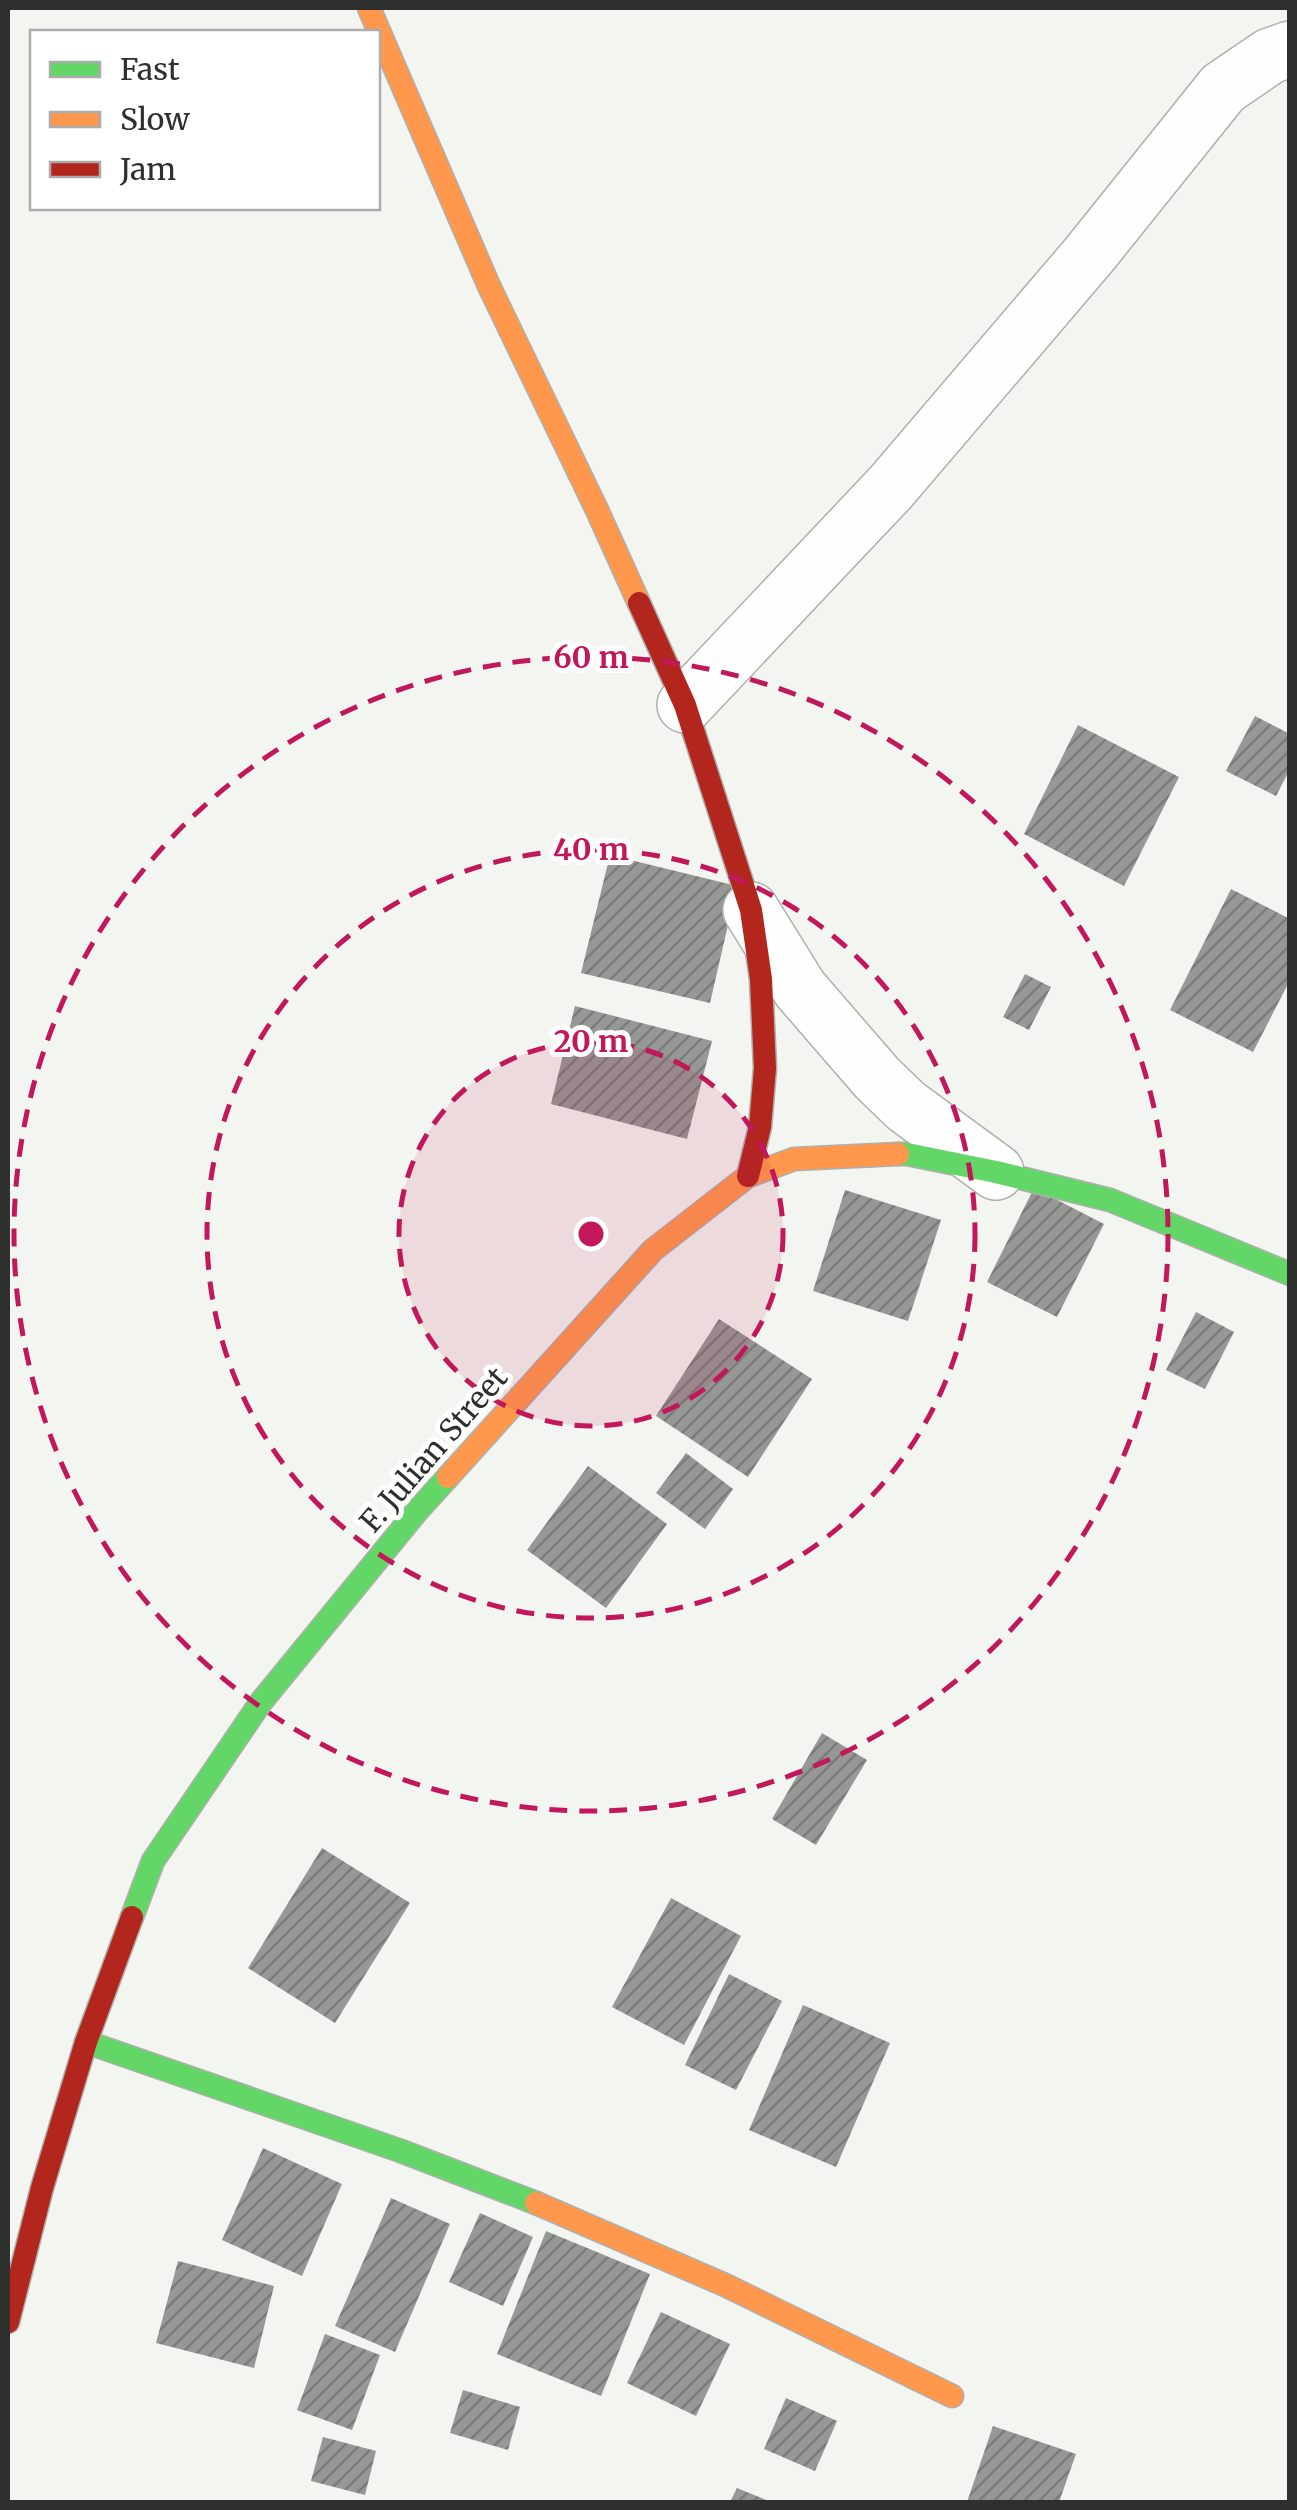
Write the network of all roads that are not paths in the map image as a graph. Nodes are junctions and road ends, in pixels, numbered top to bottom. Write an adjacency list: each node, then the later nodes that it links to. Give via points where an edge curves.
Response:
1 (380, 33): 3 (street, via 489,286)
2 (1290, 49): 3 (street, via 1224,88 891,487)
3 (685, 705): 4 (street)
4 (750, 910): 5 (street, via 800,989 878,1078); 6 (street, via 765,1068)
5 (996, 1172): 6 (street, F. Julian Street, via 907,1154 794,1159); 7 (street, F. Julian Street, via 1110,1200)
6 (748, 1176): 8 (street, F. Julian Street, via 653,1250 418,1510 261,1702 153,1861)
7 (1290, 1274)
8 (86, 2042): 9 (street, F. Julian Street); 10 (street, via 586,2223)
9 (8, 2322)
10 (952, 2396)

